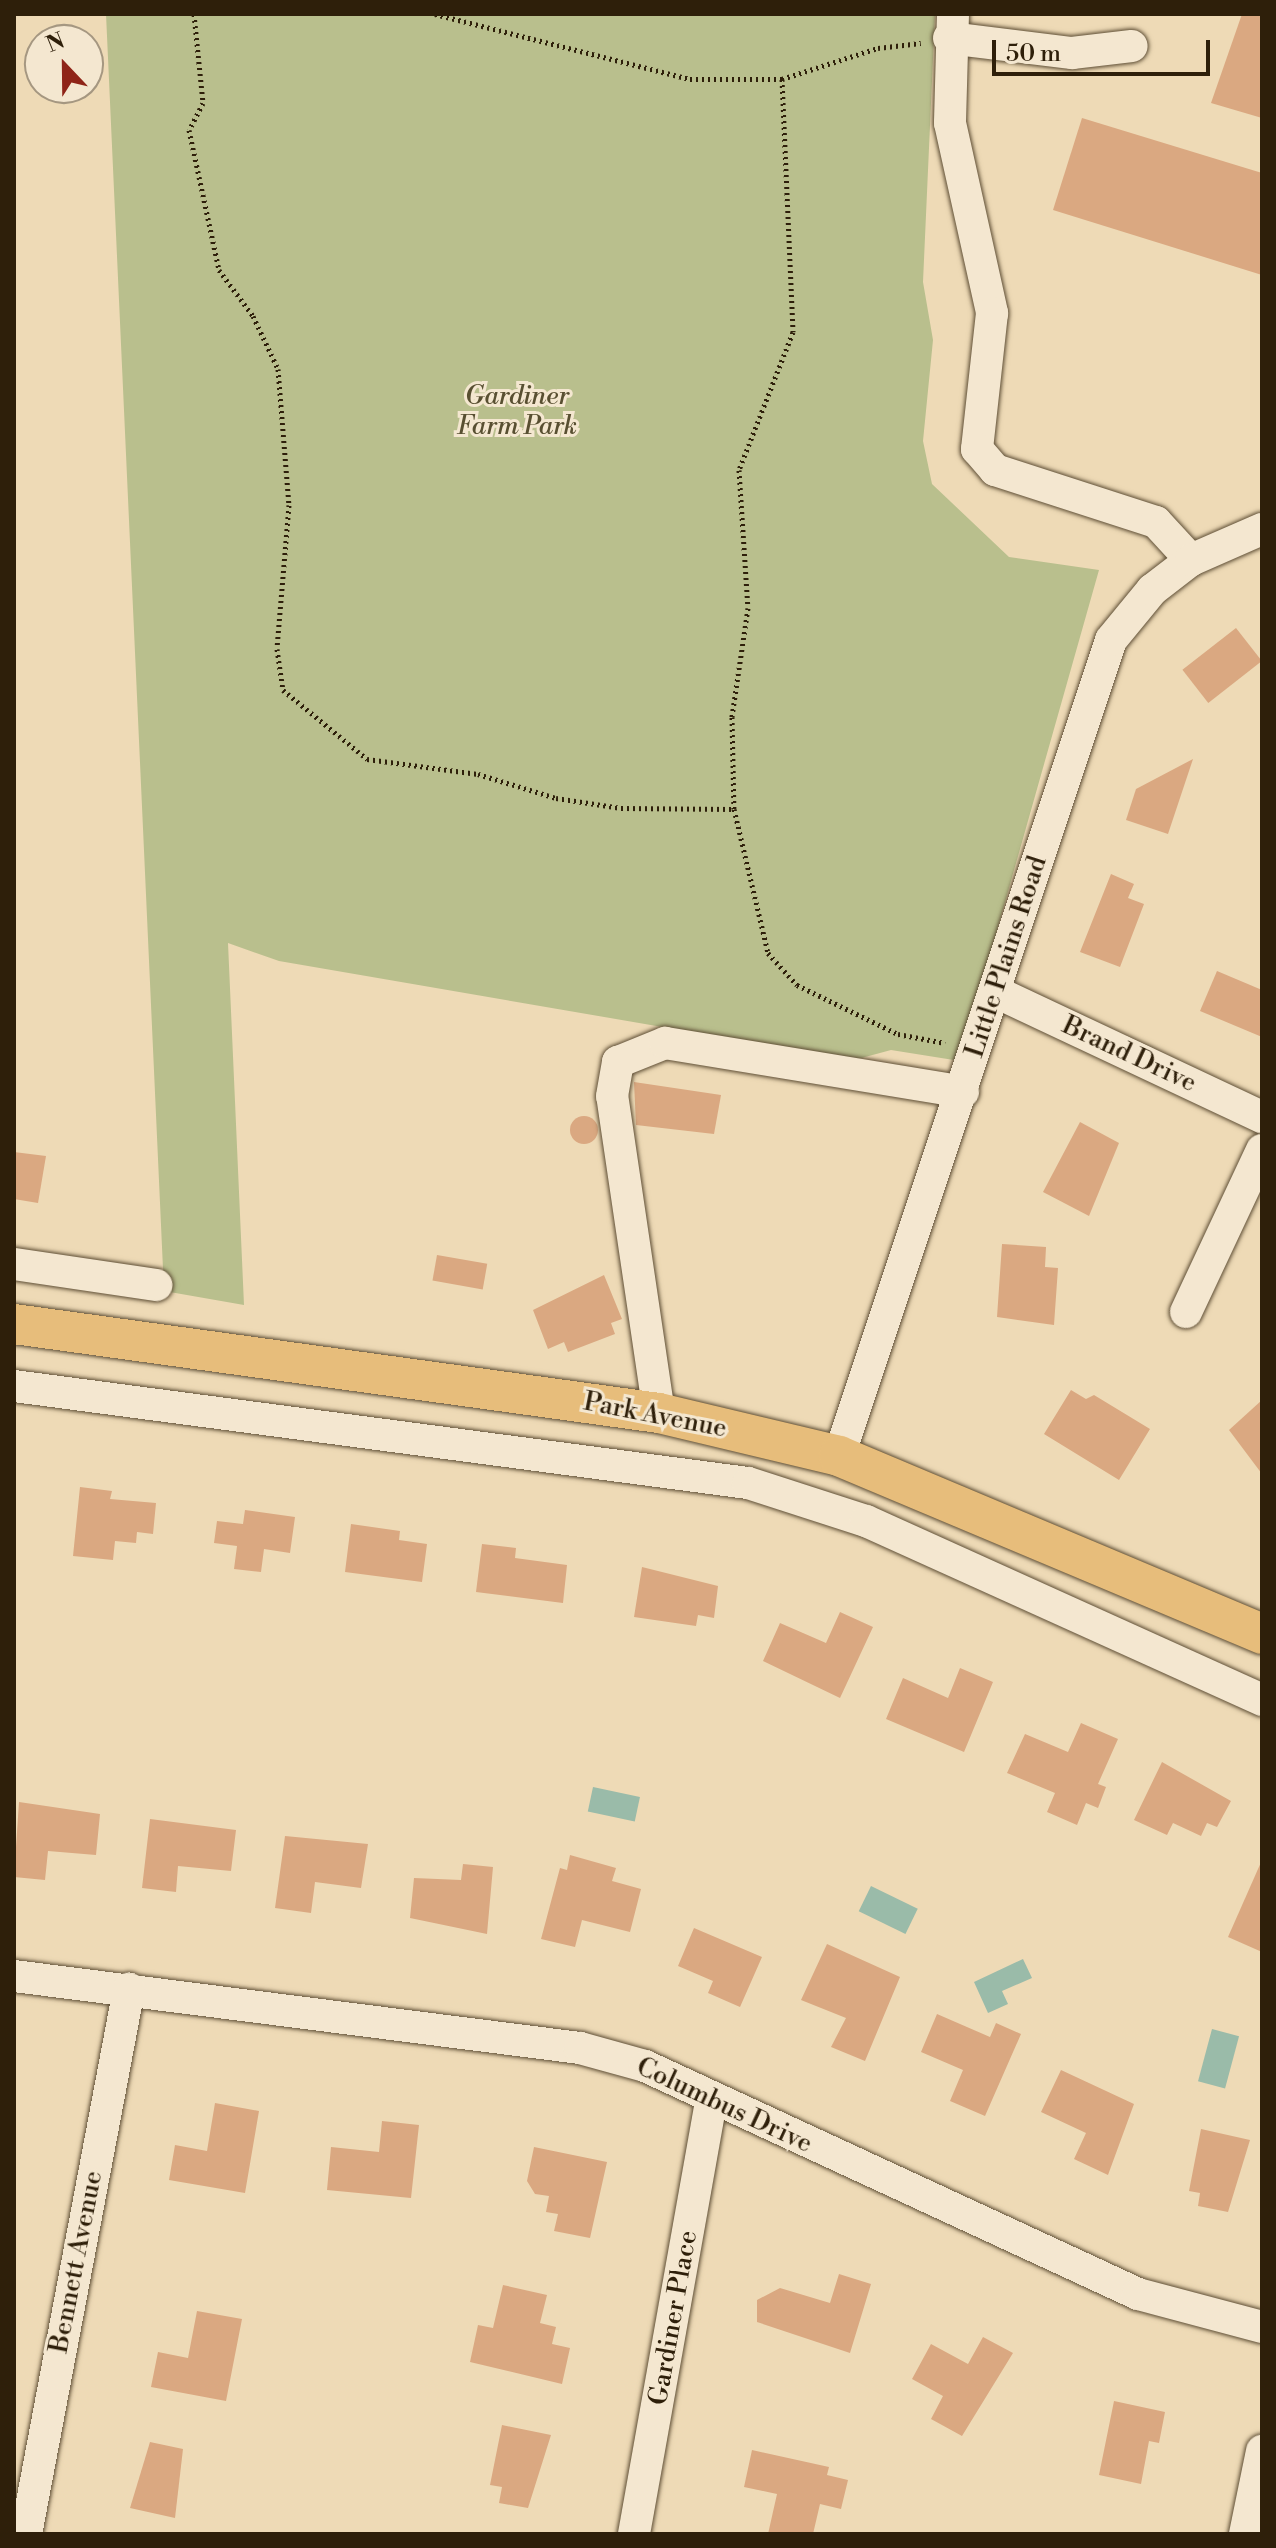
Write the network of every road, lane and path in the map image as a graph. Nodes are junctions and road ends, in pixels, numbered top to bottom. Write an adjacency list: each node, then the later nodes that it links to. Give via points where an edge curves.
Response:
1 (194, 14): 8 (path, via 203,103 189,130 219,270 253,316 278,369 289,505 277,649 283,690 367,759 478,774 556,798 621,808)
2 (435, 14): 5 (path, via 690,79)
3 (951, 26): 4 (street, via 1072,53); 5 (path); 7 (street, via 950,123 992,313 977,449 995,470 1153,520)
4 (1132, 46)
5 (782, 79): 8 (path, via 793,332 739,470 748,608 732,717)
6 (1262, 529): 7 (street, Little Plains Road)
7 (1191, 560): 9 (street, Little Plains Road, via 1152,590 1111,640)
8 (734, 809): 10 (path, via 768,953 797,985 898,1034)
9 (996, 992): 10 (street, Little Plains Road); 12 (street, Brand Drive)
10 (977, 1049): 11 (street, Little Plains Road)
11 (963, 1092): 19 (street, via 665,1043 618,1062 612,1096); 20 (street, Little Plains Road)
12 (1262, 1117)
13 (1262, 1150): 16 (street)
14 (14, 1264): 15 (street)
15 (156, 1285)
16 (1186, 1312)
17 (14, 1324): 19 (main road, Park Avenue)
18 (14, 1386): 22 (street, via 761,1486 866,1521)
19 (659, 1413): 20 (main road, Park Avenue)
20 (839, 1456): 21 (main road, Park Avenue)
21 (1262, 1634)
22 (1262, 1700)
23 (14, 1976): 24 (street, Columbus Drive)
24 (129, 1989): 25 (street, Columbus Drive, via 580,2048 645,2066); 28 (street, Bennett Avenue)
25 (711, 2102): 26 (street, Columbus Drive, via 1138,2294); 29 (street, Gardiner Place)
26 (1262, 2327)
27 (1262, 2451): 30 (street)
28 (26, 2534)
29 (634, 2534)
30 (1245, 2534)

